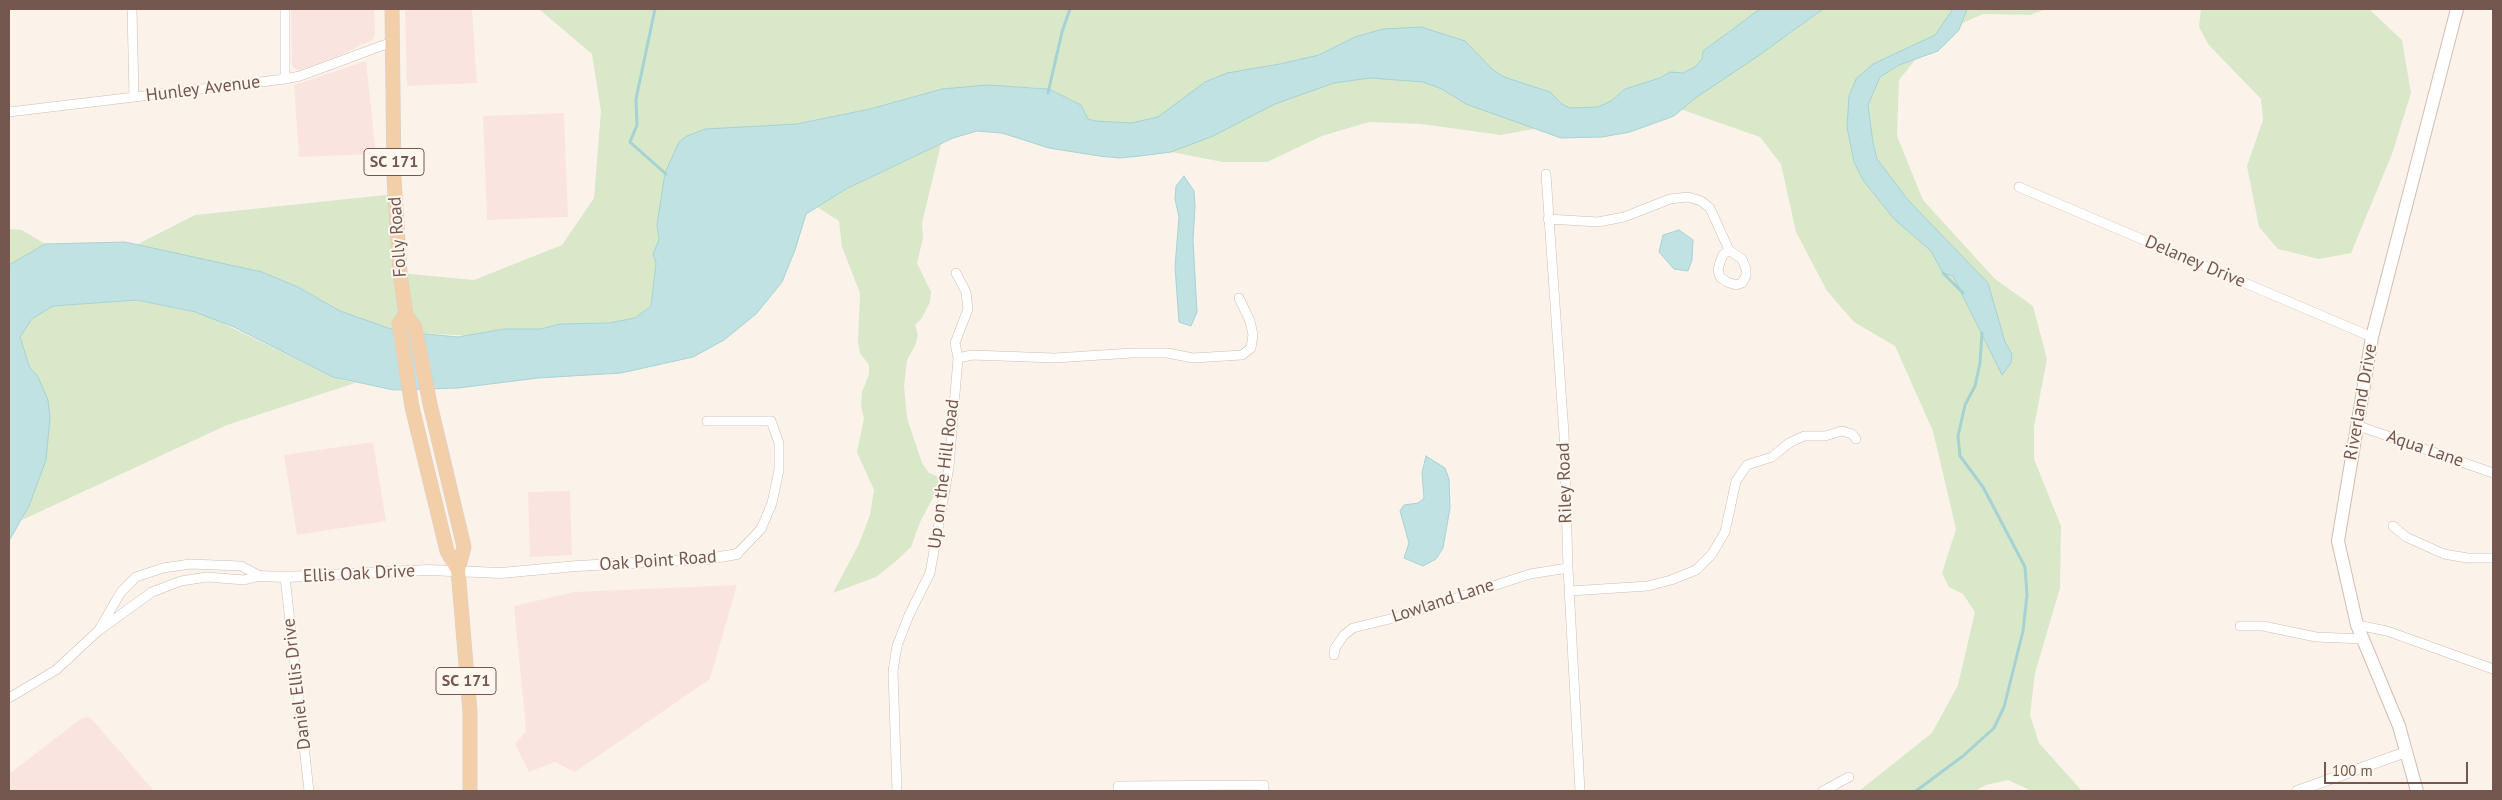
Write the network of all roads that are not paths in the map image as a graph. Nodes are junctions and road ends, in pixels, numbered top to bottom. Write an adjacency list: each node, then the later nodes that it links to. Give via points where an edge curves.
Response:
1 (132, 9): 7 (street)
2 (285, 9): 6 (street)
3 (392, 9): 5 (main road, Folly Road / SC 171)
4 (2456, 9): 16 (main road, Riverland Drive)
5 (392, 42): 6 (street, Hunley Avenue); 15 (main road, Folly Road / SC 171, via 396,214)
6 (285, 79): 7 (street, Hunley Avenue)
7 (134, 97): 8 (street, Hunley Avenue)
8 (9, 112)
9 (1546, 174): 11 (street, Riley Road)
10 (2019, 187): 16 (street, Delaney Drive)
11 (1548, 219): 12 (street, via 1598,222 1624,217 1670,199 1688,197 1701,200 1710,208); 25 (street, Riley Road, via 1563,424)
12 (1729, 250)
13 (956, 273): 17 (street, Up on the Hill Road, via 966,292 968,309 955,342)
14 (1239, 298): 17 (street, via 1253,335 1251,348 1242,355 1193,358 1168,353 1132,352 1055,358 972,355)
15 (406, 315): 26 (main road, Folly Road / SC 171, via 415,327 464,547); 26 (main road, Folly Road / SC 171, via 398,323 412,407 447,551)
16 (2372, 337): 19 (main road, Riverland Drive)
17 (958, 358): 41 (street, Up on the Hill Road, via 949,462 935,554 930,573 897,646 893,671)
18 (707, 421): 23 (street, Oak Point Road, via 772,421 779,443 779,470 772,503 760,530)
19 (2356, 424): 21 (street, Aqua Lane); 30 (main road, Riverland Drive, via 2338,541)
20 (1856, 439): 29 (street, via 1852,434 1842,432 1804,436 1772,457 1747,465 1736,481 1725,532 1712,554 1696,570 1648,586)
21 (2493, 473)
22 (2393, 526): 24 (street, via 2406,537 2444,554)
23 (737, 554): 26 (street, Oak Point Road, via 708,559 501,572)
24 (2493, 558)
25 (1568, 568): 29 (street, Riley Road); 34 (street, Lowland Lane, via 1530,574 1354,628 1344,634)
26 (458, 570): 28 (street, Ellis Oak Drive); 40 (main road, Folly Road / SC 171, via 470,712)
27 (260, 576): 28 (street, Ellis Oak Drive); 32 (street, Ellis Oak Drive, via 244,580 207,576 181,581 152,592); 32 (street, Ellis Oak Drive, via 241,566 190,564 136,577 121,592)
28 (285, 577): 39 (street, Daniel Ellis Drive)
29 (1570, 591): 44 (street, Riley Road)
30 (2357, 625): 33 (main road, Riverland Drive); 35 (street, via 2387,631)
31 (2240, 626): 33 (street)
32 (98, 631): 36 (street, Ellis Oak Drive, via 56,670)
33 (2363, 639): 37 (main road, Riverland Drive, via 2399,726)
34 (1334, 655)
35 (2493, 669)
36 (9, 698)
37 (2406, 752): 46 (street); 47 (main road, Riverland Drive)
38 (1848, 777): 45 (street)
39 (309, 791)
40 (470, 791)
41 (897, 791)
42 (1118, 791): 43 (street, via 1118,786 1264,785)
43 (1264, 791)
44 (1580, 791)
45 (1823, 791)
46 (2297, 791)
47 (2417, 791)

